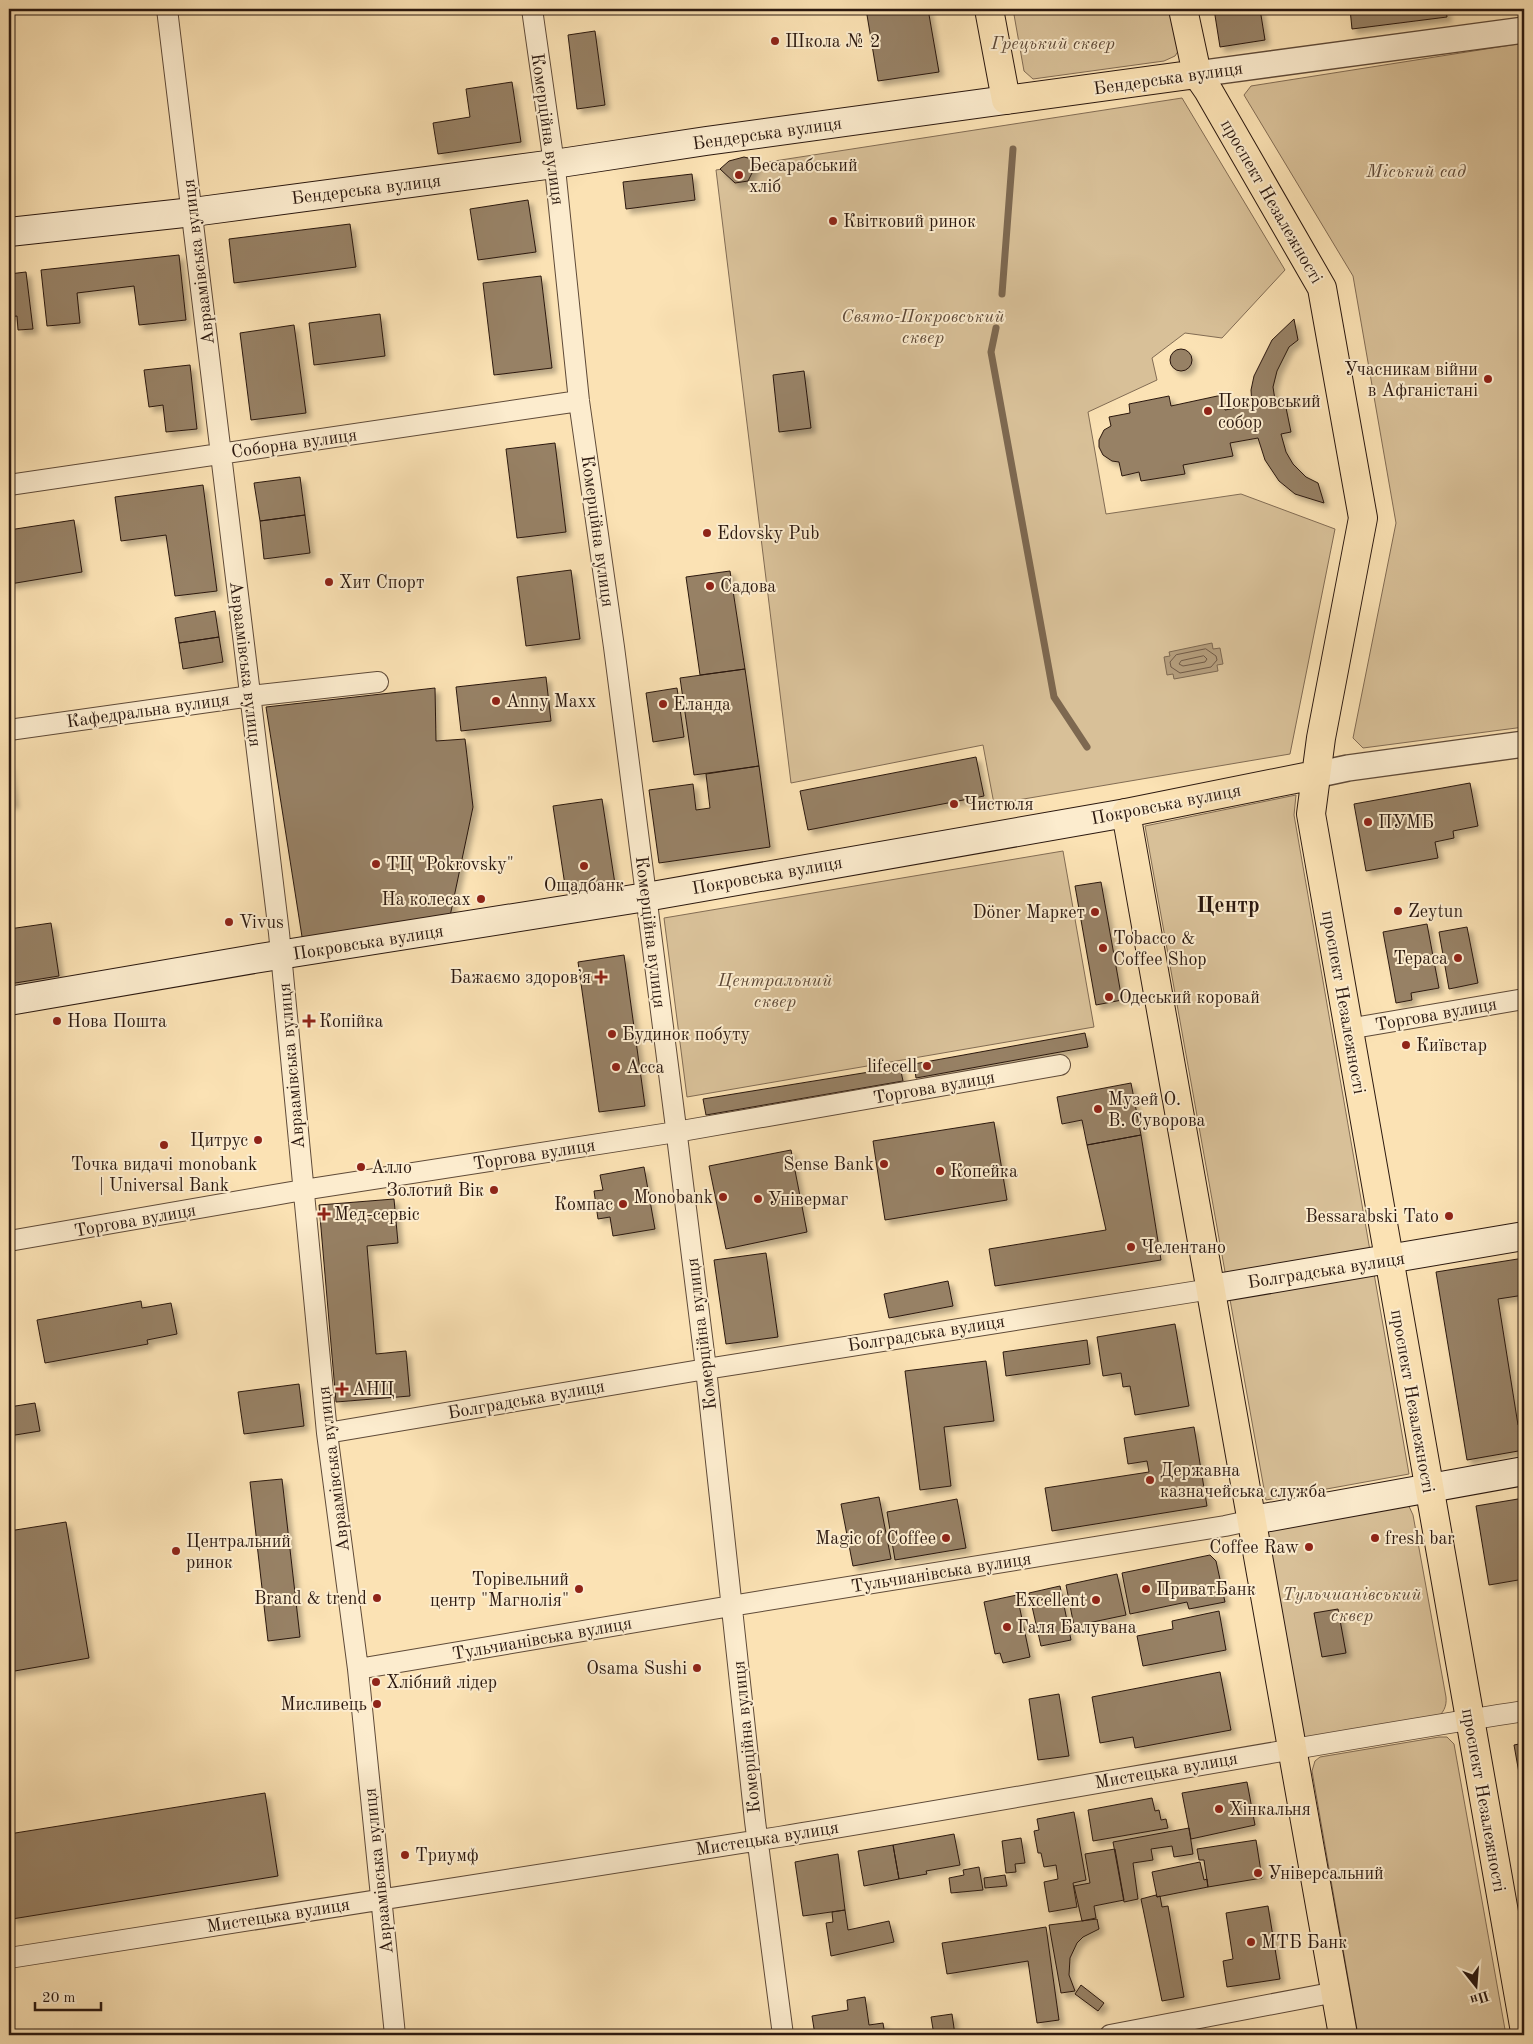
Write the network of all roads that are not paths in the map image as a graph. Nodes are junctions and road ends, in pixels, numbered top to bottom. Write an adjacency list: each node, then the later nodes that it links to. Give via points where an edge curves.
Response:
1 (167, 9): 9 (street, Авраамівська вулиця)
2 (532, 9): 8 (street, Комерційна вулиця)
3 (989, 9): 7 (main road)
4 (1183, 9): 6 (main road, проспект Незалежності)
5 (1524, 30): 6 (street, Бендерська вулиця)
6 (1197, 74): 7 (main road, Бендерська вулиця); 18 (main road, проспект Незалежності, via 1322,288 1363,518)
7 (1006, 100): 8 (main road, Бендерська вулиця)
8 (554, 164): 9 (main road, Бендерська вулиця); 11 (street, Комерційна вулиця)
9 (193, 212): 10 (main road, Бендерська вулиця); 12 (street, Авраамівська вулиця)
10 (9, 232)
11 (579, 401): 12 (street, Соборна вулиця); 20 (street, Комерційна вулиця)
12 (220, 454): 13 (street, Соборна вулиця); 15 (street, Авраамівська вулиця)
13 (9, 486)
14 (378, 682): 15 (street, Кафедральна вулиця)
15 (251, 696): 16 (street, Кафедральна вулиця); 21 (street, Авраамівська вулиця)
16 (9, 730)
17 (1524, 744): 18 (street, Покровська вулиця)
18 (1314, 775): 19 (main road, Покровська вулиця); 24 (main road, проспект Незалежності, via 1311,814)
19 (1126, 813): 20 (main road, Покровська вулиця); 31 (main road)
20 (646, 897): 21 (main road, Покровська вулиця); 26 (street, Комерційна вулиця)
21 (281, 955): 23 (main road, Покровська вулиця); 27 (street, Авраамівська вулиця)
22 (1524, 999): 24 (street, Торгова вулиця)
23 (9, 1001)
24 (1348, 1030): 30 (main road, проспект Незалежності)
25 (1060, 1065): 26 (street, Торгова вулиця)
26 (676, 1132): 27 (street, Торгова вулиця); 32 (street, Комерційна вулиця)
27 (302, 1190): 29 (street, Торгова вулиця); 33 (street, Авраамівська вулиця)
28 (1524, 1236): 30 (main road, Болградська вулиця)
29 (9, 1242)
30 (1389, 1259): 31 (main road, Болградська вулиця); 35 (main road, проспект Незалежності)
31 (1211, 1289): 32 (street, Болградська вулиця); 36 (main road)
32 (706, 1369): 33 (street, Болградська вулиця); 37 (street, Комерційна вулиця)
33 (327, 1433): 38 (street, Авраамівська вулиця)
34 (1524, 1471): 35 (main road, Тульчианівська вулиця)
35 (1429, 1488): 36 (main road, Тульчианівська вулиця); 40 (main road, проспект Незалежності)
36 (1253, 1520): 37 (street, Тульчианівська вулиця); 41 (main road)
37 (731, 1606): 38 (street, Тульчианівська вулиця); 42 (street, Комерційна вулиця)
38 (358, 1669): 43 (street, Авраамівська вулиця)
39 (1524, 1711): 40 (street, Мистецька вулиця)
40 (1469, 1720): 41 (street, Мистецька вулиця); 46 (main road, проспект Незалежності)
41 (1293, 1750): 42 (street, Мистецька вулиця); 45 (main road)
42 (758, 1840): 43 (street, Мистецька вулиця); 48 (street, Комерційна вулиця)
43 (381, 1898): 44 (street, Мистецька вулиця); 47 (street, Авраамівська вулиця)
44 (9, 1958)
45 (1336, 1992): 49 (street); 50 (main road)
46 (1524, 2026)
47 (395, 2035)
48 (783, 2035)
49 (1110, 2035)
50 (1344, 2035)

